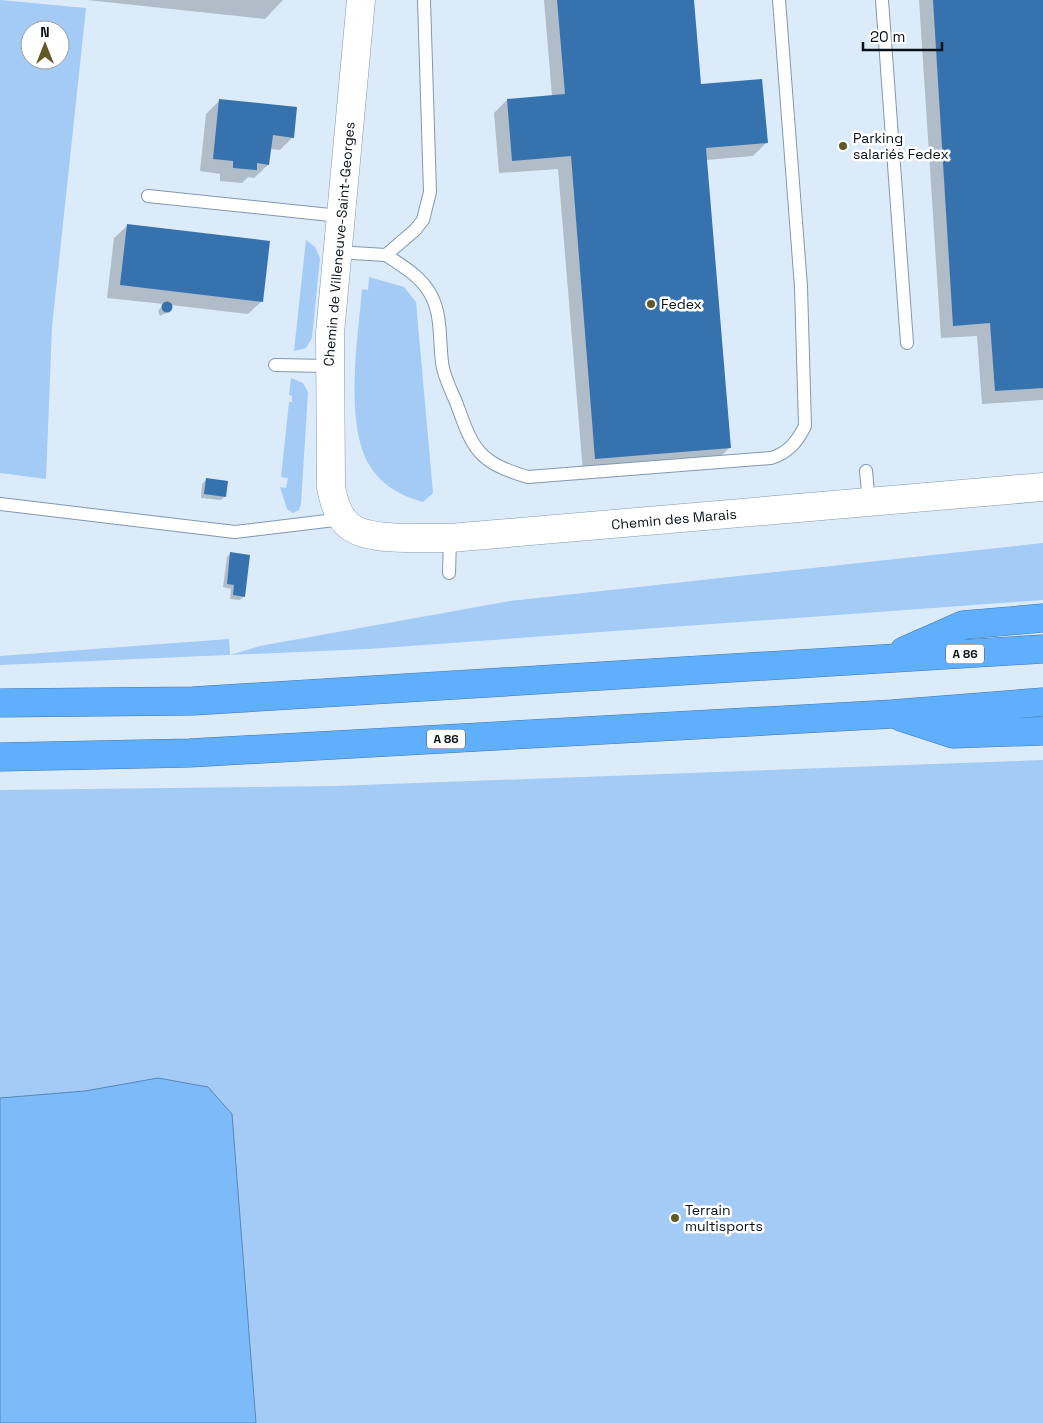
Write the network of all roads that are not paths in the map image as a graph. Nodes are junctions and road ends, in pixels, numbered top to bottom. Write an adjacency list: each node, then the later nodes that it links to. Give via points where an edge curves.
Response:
1 (361, 0): 6 (street, Chemin de Villeneuve-Saint-Georges)
2 (424, 0): 8 (lane, via 430,192 423,220)
3 (779, 0): 8 (lane, via 801,287 805,409 805,426 801,434 782,455 697,465 528,477 497,465 481,455 471,443 442,364 440,322 431,294 423,282)
4 (882, 0): 9 (lane)
5 (148, 196): 6 (lane)
6 (340, 216): 7 (street, Chemin de Villeneuve-Saint-Georges)
7 (336, 252): 8 (lane); 11 (street, Chemin de Villeneuve-Saint-Georges)
8 (386, 255)
9 (907, 343)
10 (275, 365): 11 (lane)
11 (329, 366): 16 (street, Chemin de Villeneuve-Saint-Georges, via 331,488)
12 (866, 471): 14 (lane)
13 (1043, 487): 14 (street, Chemin des Marais)
14 (868, 502): 17 (street, Chemin des Marais)
15 (0, 504): 16 (lane, via 235,532)
16 (343, 520): 17 (street, Chemin des Marais, via 355,530 373,536)
17 (450, 538): 18 (lane)
18 (449, 573)
19 (1043, 618): 21 (highway, via 963,625)
20 (1043, 649): 21 (highway, A 86)
21 (887, 658): 23 (highway, A 86, via 192,701)
22 (1043, 702): 24 (highway, A 86)
23 (0, 703)
24 (892, 714): 25 (highway, via 953,734); 26 (highway, A 86, via 190,753)
25 (1043, 731)
26 (0, 757)

